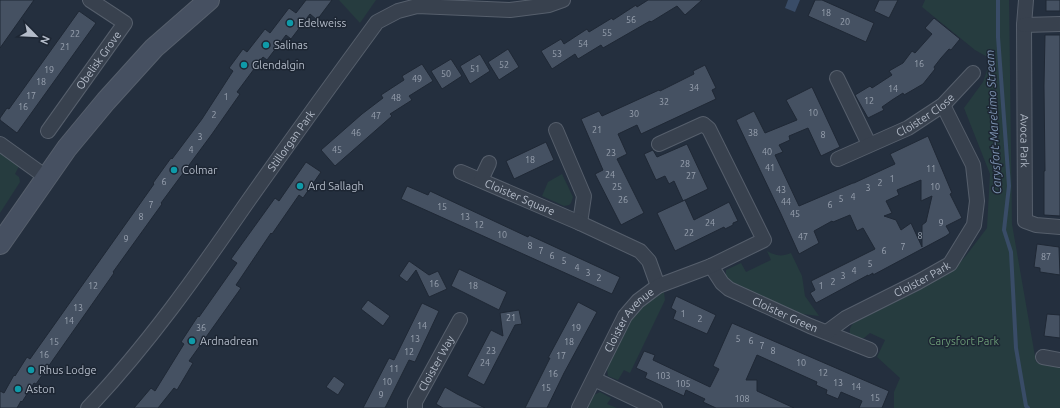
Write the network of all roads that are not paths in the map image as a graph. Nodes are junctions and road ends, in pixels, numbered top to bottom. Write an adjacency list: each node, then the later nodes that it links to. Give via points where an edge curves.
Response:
1 (90, 0): 11 (street, Obelisk Grove, via 125,23)
2 (209, 0): 18 (main road, via 154,48 106,101)
3 (563, 0): 31 (street, Stillorgan Park, via 549,5 510,10 418,6 398,10 377,22 189,286 116,378)
4 (1026, 0): 6 (street, Avoca Park)
5 (1060, 24): 6 (street)
6 (1024, 25): 21 (street, Avoca Park, via 1025,221 1036,225)
7 (973, 74): 9 (street, Cloister Close)
8 (837, 78): 14 (street)
9 (944, 105): 14 (street, Cloister Close, via 908,128); 26 (street, Cloister Park, via 973,165 977,201 974,225 950,264 846,318)
10 (556, 130): 20 (street, via 584,196)
11 (48, 131)
12 (0, 144): 18 (street)
13 (659, 144): 23 (street, via 703,124 709,129 764,240)
14 (869, 144): 15 (street, Cloister Close)
15 (838, 159)
16 (489, 163): 19 (street)
17 (461, 172): 19 (street, Cloister Square)
18 (46, 177): 22 (main road)
19 (481, 180): 20 (street, Cloister Square)
20 (580, 223): 24 (street, Cloister Square, via 640,251 649,261)
21 (1060, 227)
22 (0, 244)
23 (712, 266): 24 (street, Cloister Avenue); 26 (street, Cloister Green, via 722,283 729,289)
24 (658, 286): 30 (street, Cloister Avenue, via 638,301 625,316)
25 (460, 320): 32 (street, Cloister Way, via 415,402)
26 (827, 332): 27 (street, Cloister Green)
27 (870, 350)
28 (1043, 357): 29 (street)
29 (1060, 360)
30 (594, 379): 33 (street, Cloister Avenue); 34 (street)
31 (88, 408)
32 (415, 408)
33 (579, 408)
34 (655, 408)

